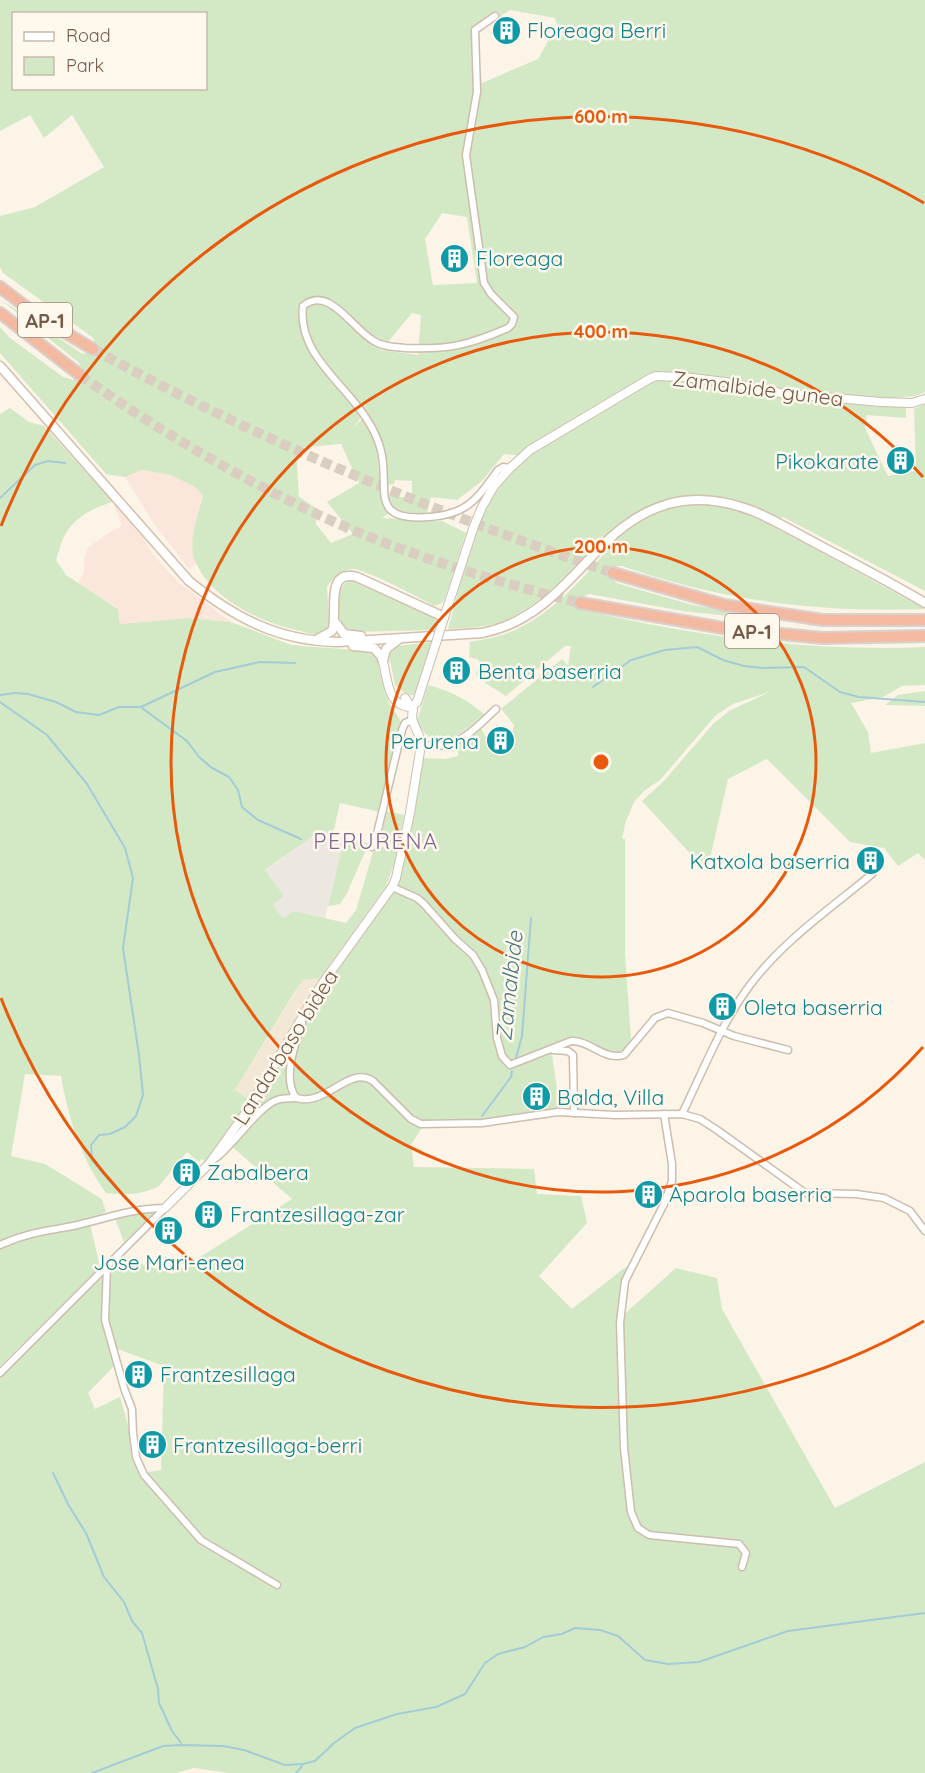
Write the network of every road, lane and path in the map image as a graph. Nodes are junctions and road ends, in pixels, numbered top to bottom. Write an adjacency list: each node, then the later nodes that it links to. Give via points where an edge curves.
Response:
1 (495, 16): 8 (street, via 475,30 477,92 466,155 484,283 514,317 512,324 473,342 421,349 374,341 326,301 317,298 303,306 302,318 308,343 365,416 381,447 385,498 393,513 424,517 456,513 472,502 498,470)
2 (0, 287): 4 (highway, AP-1, via 42,319)
3 (0, 313): 6 (highway, AP-1)
4 (93, 349)
5 (0, 366): 17 (main road, via 178,570 212,599 267,630)
6 (80, 375)
7 (925, 399): 8 (street, Zamalbide gunea, via 912,403 839,399 656,376 530,450)
8 (510, 468): 12 (street, Zamalbide gunea, via 482,507)
9 (613, 573): 13 (highway, AP-1, via 724,605 823,620)
10 (580, 603): 15 (highway, AP-1, via 723,628 811,637)
11 (925, 603): 16 (main road, via 772,519 728,503 701,500 664,505 630,520 551,599 506,627 482,633)
12 (444, 617): 14 (main road, via 352,576 334,589); 20 (street, Zamalbide gunea, bridge, via 420,692)
13 (925, 620)
14 (335, 622): 16 (main road, via 348,635); 17 (main road, via 330,634)
15 (925, 636)
16 (399, 638): 18 (main road); 19 (main road, via 386,649)
17 (315, 641): 18 (main road)
18 (338, 642): 19 (main road, via 374,648)
19 (383, 662): 20 (street, via 393,690)
20 (410, 707): 22 (street, Landarbaso bidea); 23 (street)
21 (496, 709): 22 (street, via 451,743)
22 (421, 745): 25 (street, Landarbaso bidea)
23 (372, 847)
24 (872, 874): 27 (street, via 770,962 738,1002)
25 (393, 887): 26 (street, Landarbaso bidea); 28 (street, via 424,904 478,962 494,1000 497,1038 506,1062 516,1064)
26 (307, 1008): 30 (street, via 290,1072 289,1084); 34 (street, Landarbaso bidea, via 247,1112)
27 (723, 1030): 28 (street, via 669,1013 655,1018 629,1050 618,1057 580,1041); 29 (street); 33 (street)
28 (549, 1050): 31 (street, via 573,1055)
29 (788, 1050)
30 (296, 1098): 31 (street, via 320,1097 360,1076 373,1081 421,1124 482,1123); 34 (street, via 270,1103)
31 (574, 1113): 32 (street)
32 (664, 1114): 33 (street); 40 (street, via 672,1181 625,1281 620,1315 622,1418 631,1512 638,1528 649,1535 739,1544 746,1553)
33 (681, 1114): 36 (street, via 700,1119 805,1194 884,1198 910,1211)
34 (208, 1164): 35 (street, Landarbaso bidea)
35 (165, 1208): 37 (street, via 144,1208 34,1232); 38 (street)
36 (925, 1231)
37 (0, 1245)
38 (107, 1266): 39 (street); 41 (street, via 105,1320 132,1409 136,1456 144,1475 201,1540)
39 (0, 1373)
40 (742, 1567)
41 (277, 1585)

